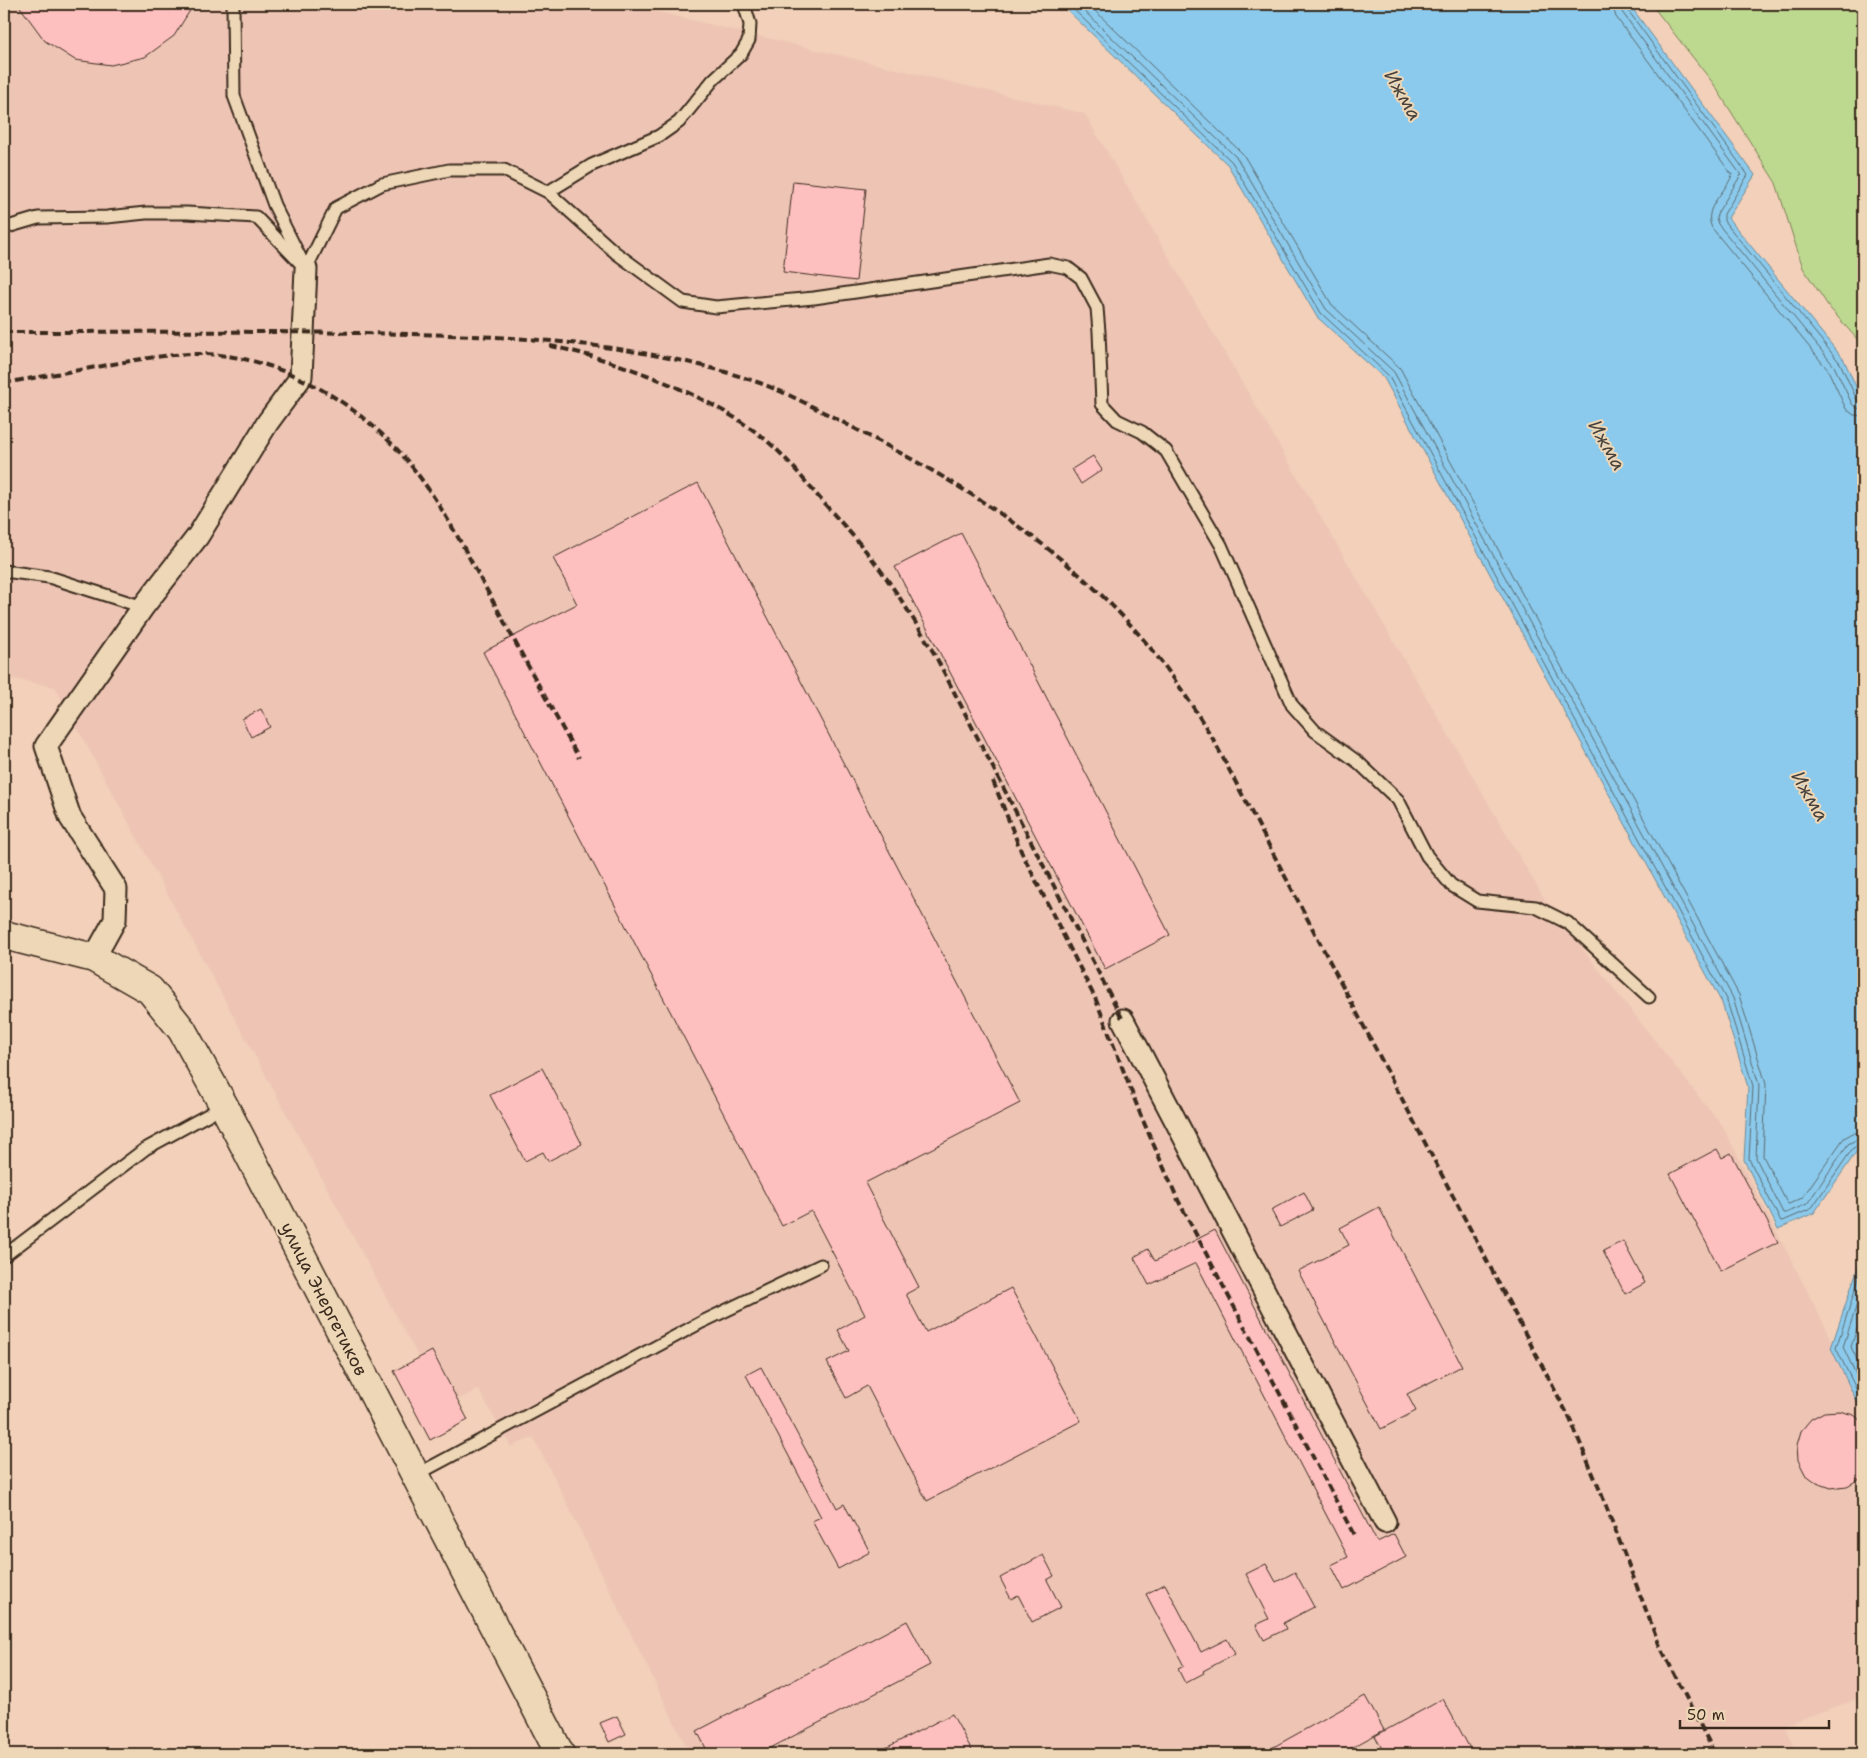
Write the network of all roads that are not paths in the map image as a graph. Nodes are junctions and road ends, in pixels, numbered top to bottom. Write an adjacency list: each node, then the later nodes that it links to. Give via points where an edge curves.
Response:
1 (233, 4): 5 (lane, via 234,96 274,205)
2 (744, 4): 3 (lane, via 750,24 749,40 741,54 713,80 679,122 659,136 592,165)
3 (548, 192): 5 (lane, via 504,170 449,170 382,184 336,208); 10 (lane, via 616,254 683,302 716,307 814,298 1049,264 1068,268 1081,278 1097,308 1102,404 1117,420 1142,432 1166,451 1221,545 1292,705 1315,731 1359,764 1398,800 1427,856 1450,885 1477,901 1536,908 1568,923)
4 (4, 228): 5 (lane, via 38,218 146,213 256,217)
5 (306, 269): 7 (street, via 301,378 268,422 198,536)
6 (4, 571): 7 (lane, via 49,577)
7 (143, 607): 9 (street, via 46,746 70,817 116,888 115,920)
8 (4, 935): 9 (main road, улица Энергетиков)
9 (94, 958): 12 (main road, улица Энергетиков, via 150,990 182,1030)
10 (1649, 997)
11 (1123, 1020): 16 (street)
12 (224, 1106): 13 (lane, via 145,1149); 15 (main road, улица Энергетиков)
13 (4, 1256)
14 (821, 1264): 15 (lane, via 702,1322)
15 (416, 1475): 17 (main road, улица Энергетиков)
16 (1385, 1522)
17 (560, 1754)

